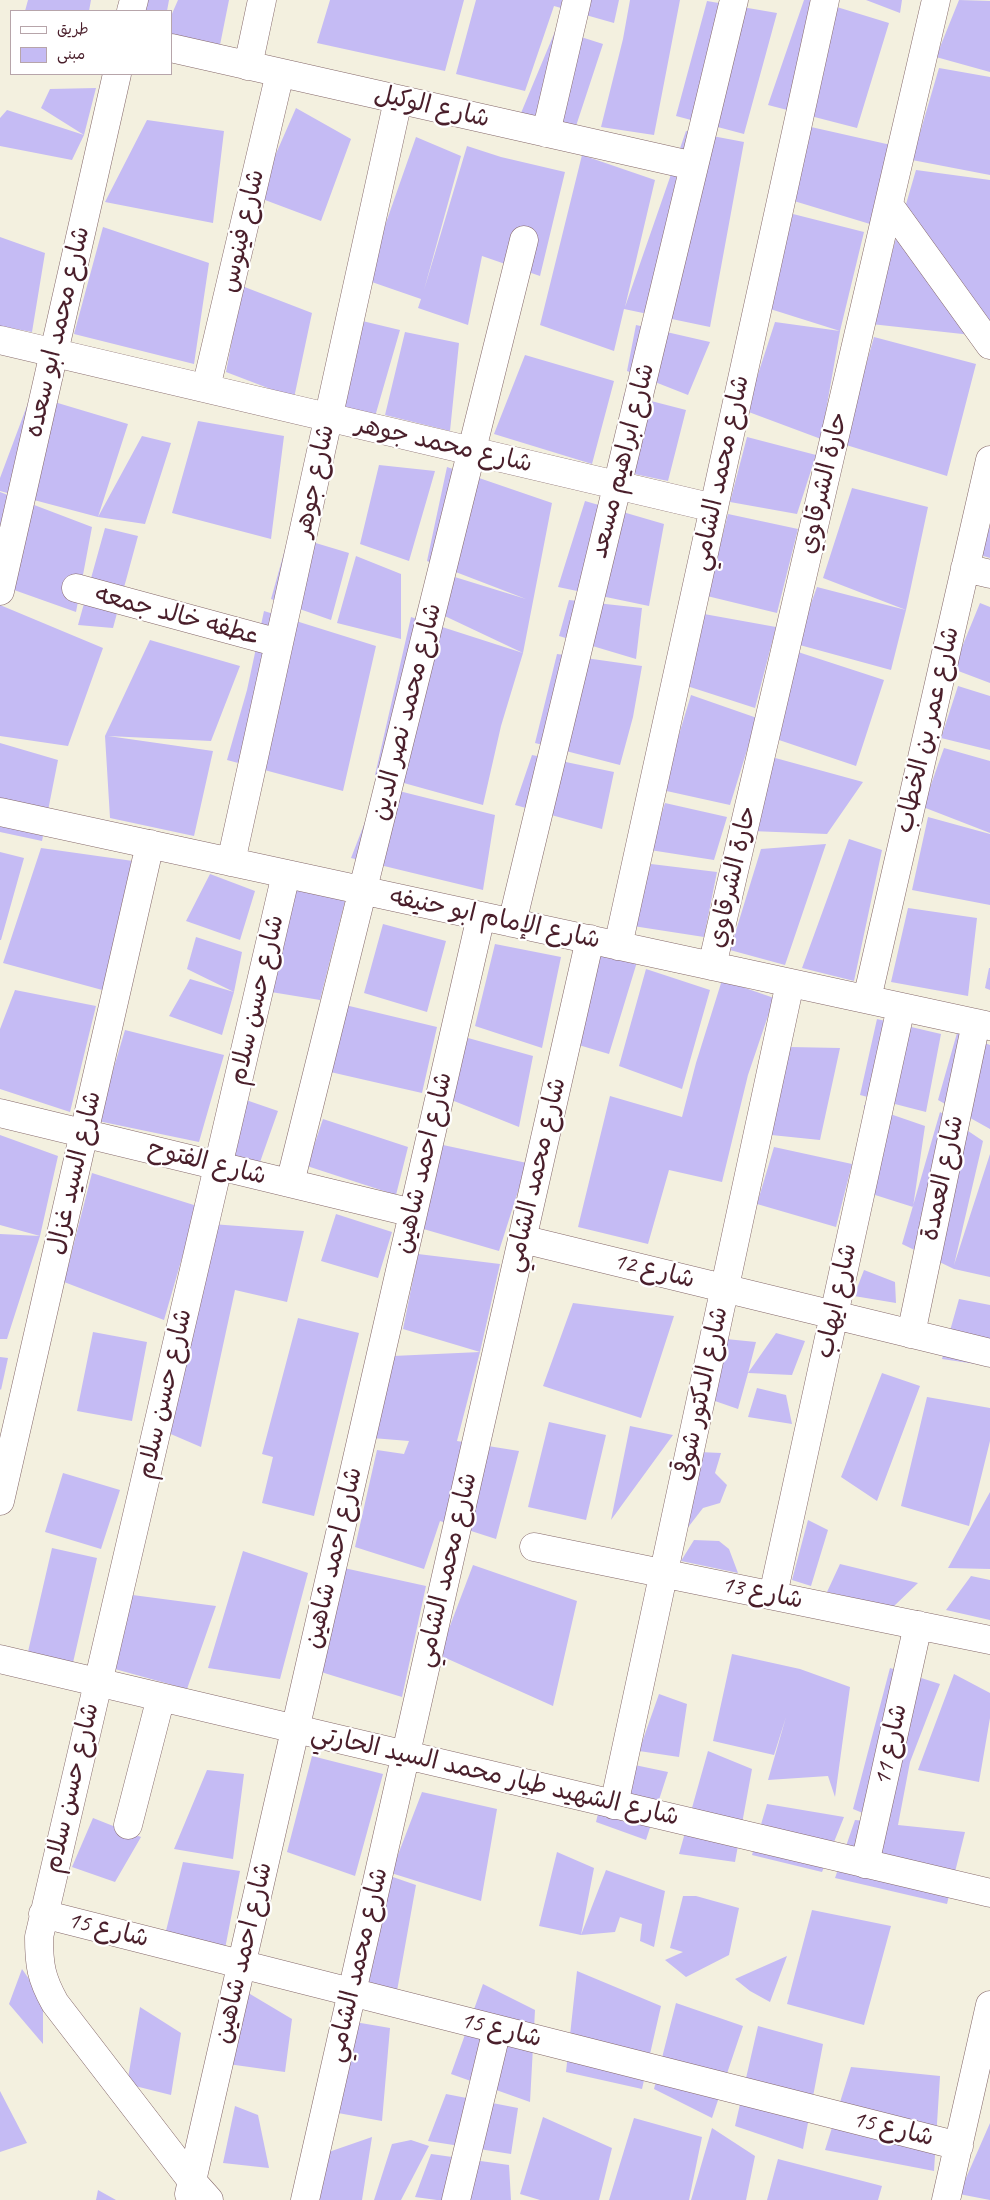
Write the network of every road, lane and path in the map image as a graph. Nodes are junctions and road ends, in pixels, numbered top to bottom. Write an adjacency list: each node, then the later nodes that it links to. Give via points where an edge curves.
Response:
1 (262, 0): 7 (street)
2 (577, 0): 11 (street)
3 (734, 0): 12 (street, شارع ابراهيم مسعد)
4 (825, 0): 23 (street, شارع محمد الشامي)
5 (936, 0): 13 (street, حارة الشرقاوي)
6 (172, 48): 7 (street, شارع الوكيل)
7 (248, 66): 8 (street, شارع الوكيل)
8 (280, 73): 10 (street, شارع الوكيل); 18 (street, شارع فينوس)
9 (117, 75): 17 (street, شارع محمد ابو سعده)
10 (398, 100): 11 (street, شارع الوكيل); 19 (street, شارع جوهر)
11 (546, 133): 12 (street, شارع الوكيل)
12 (694, 166): 22 (street, شارع ابراهيم مسعد)
13 (889, 205): 16 (street); 37 (street, حارة الشرقاوي)
14 (524, 240): 20 (street, شارع محمد نصر الدين)
15 (0, 340): 17 (street, شارع محمد جوهر)
16 (990, 345)
17 (54, 352): 18 (street, شارع محمد جوهر); 26 (street, شارع محمد ابو سعده)
18 (206, 388): 19 (street, شارع محمد جوهر)
19 (328, 417): 20 (street, شارع محمد جوهر); 27 (street, شارع جوهر)
20 (471, 451): 22 (street, شارع محمد جوهر); 32 (street, شارع محمد نصر الدين)
21 (990, 460): 24 (street, شارع عمر بن الخطاب)
22 (617, 485): 23 (street, شارع محمد جوهر); 34 (street, شارع ابراهيم مسعد)
23 (714, 508): 36 (street, شارع محمد الشامي)
24 (978, 571): 39 (street, شارع عمر بن الخطاب)
25 (76, 588): 27 (street, عطفه خالد جمعه)
26 (0, 591)
27 (279, 643): 30 (street, شارع جوهر)
28 (0, 812): 29 (street, شارع الإمام ابو حنيفه)
29 (150, 844): 30 (street, شارع الإمام ابو حنيفه); 43 (street, شارع السيد غزال)
30 (231, 862): 31 (street, شارع الإمام ابو حنيفه)
31 (286, 874): 32 (street, شارع الإمام ابو حنيفه); 44 (street, شارع حسن سلام)
32 (363, 890): 33 (street, شارع الإمام ابو حنيفه); 45 (street, شارع محمد نصر الدين)
33 (481, 916): 34 (street, شارع الإمام ابو حنيفه); 46 (street, شارع احمد شاهين)
34 (512, 923): 35 (street, شارع الإمام ابو حنيفه)
35 (590, 939): 36 (street, شارع الإمام ابو حنيفه); 47 (street, شارع محمد الشامي)
36 (618, 946): 37 (street, شارع الإمام ابو حنيفه)
37 (712, 966): 38 (street, شارع الإمام ابو حنيفه)
38 (790, 983): 39 (street, شارع الإمام ابو حنيفه); 48 (street, شارع الدكتور شوقى)
39 (867, 999): 40 (street, شارع الإمام ابو حنيفه)
40 (901, 1007): 41 (street, شارع الإمام ابو حنيفه); 49 (street, شارع ايهاب)
41 (983, 1024): 50 (street, شارع العمدة)
42 (0, 1113): 43 (street, شارع الفتوح)
43 (84, 1133): 44 (street, شارع الفتوح); 52 (street, شارع السيد غزال)
44 (218, 1166): 45 (street, شارع الفتوح); 59 (street, شارع حسن سلام)
45 (290, 1183): 46 (street, شارع الفتوح)
46 (413, 1213): 61 (street, شارع احمد شاهين)
47 (522, 1239): 48 (street, شارع 12); 62 (street, شارع محمد الشامي)
48 (725, 1288): 49 (street, شارع 12); 54 (street, شارع الدكتور شوقى)
49 (834, 1315): 50 (street, شارع 12); 55 (street, شارع ايهاب)
50 (911, 1334): 51 (street, شارع 12)
51 (990, 1353)
52 (0, 1501)
53 (534, 1547): 54 (street, شارع 13)
54 (664, 1573): 55 (street, شارع 13); 63 (street, شارع الدكتور شوقى)
55 (773, 1595): 56 (street, شارع 13)
56 (918, 1625): 57 (street, شارع 13); 65 (street, شارع 11)
57 (990, 1640)
58 (0, 1658): 59 (street, شارع الشهيد طيار محمد السيد الحارتي)
59 (98, 1682): 60 (street, شارع الشهيد طيار محمد السيد الحارتي); 67 (street, شارع حسن سلام)
60 (161, 1697): 61 (street, شارع الشهيد طيار محمد السيد الحارتي); 64 (street)
61 (295, 1728): 62 (street, شارع الشهيد طيار محمد السيد الحارتي); 68 (street, شارع احمد شاهين)
62 (405, 1754): 63 (street, شارع الشهيد طيار محمد السيد الحارتي); 69 (street, شارع محمد الشامي)
63 (614, 1804): 65 (street, شارع الشهيد طيار محمد السيد الحارتي)
64 (128, 1825)
65 (865, 1864): 66 (street, شارع الشهيد طيار محمد السيد الحارتي)
66 (990, 1894)
67 (43, 1914): 68 (street, شارع 15); 73 (street, شارع حسن سلام, via 39,1960 44,1983 55,2003)
68 (241, 1964): 69 (street, شارع 15); 73 (street, شارع احمد شاهين)
69 (352, 1992): 71 (street, شارع 15); 74 (street, شارع محمد الشامي)
70 (990, 2004): 72 (street)
71 (497, 2029): 72 (street, شارع 15); 75 (street)
72 (958, 2146): 76 (street)
73 (196, 2194)
74 (305, 2200)
75 (456, 2200)
76 (946, 2200)

